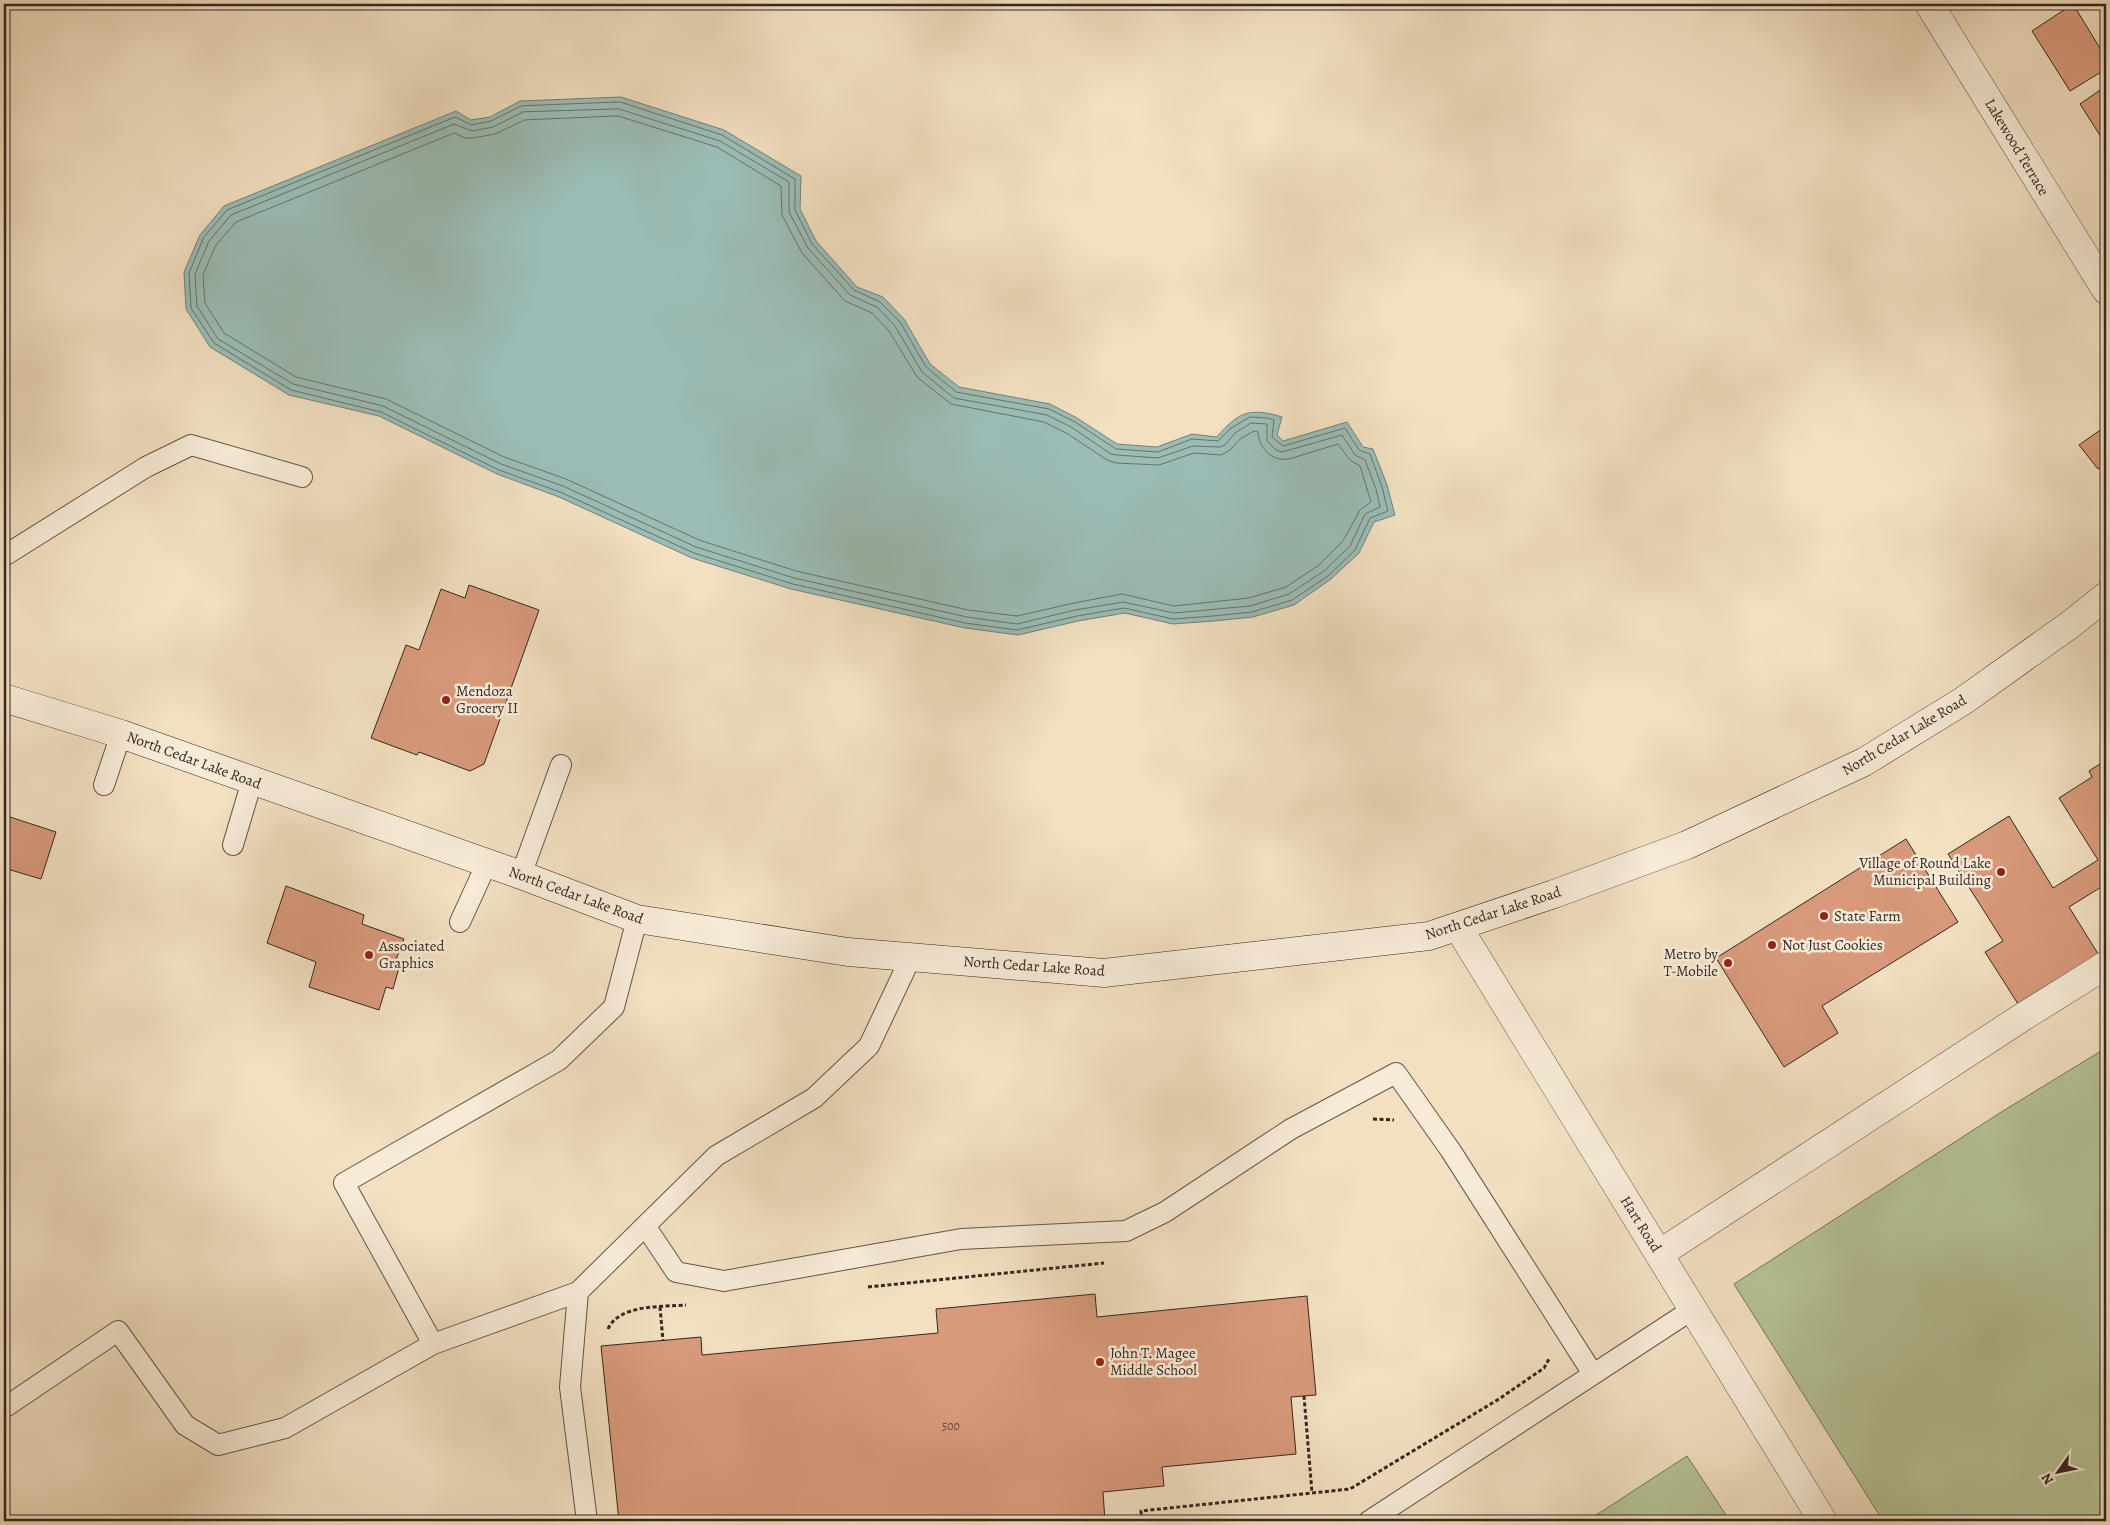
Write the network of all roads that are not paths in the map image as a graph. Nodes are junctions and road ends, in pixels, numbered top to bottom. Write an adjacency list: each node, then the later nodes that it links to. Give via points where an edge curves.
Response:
1 (1929, 4): 2 (main road, Lakewood Terrace)
2 (2106, 290)
3 (302, 476): 4 (lane, via 191,445 146,467)
4 (4, 556)
5 (2106, 596): 16 (main road, North Cedar Lake Road, via 1963,701 1864,762 1687,845)
6 (4, 698): 7 (main road, North Cedar Lake Road)
7 (121, 734): 9 (main road, North Cedar Lake Road); 10 (lane)
8 (561, 765): 13 (lane)
9 (252, 781): 11 (lane); 12 (main road, North Cedar Lake Road)
10 (104, 786)
11 (233, 845)
12 (487, 863): 13 (main road, North Cedar Lake Road); 15 (lane)
13 (521, 875): 14 (main road, North Cedar Lake Road)
14 (637, 919): 17 (main road, North Cedar Lake Road, via 848,952); 23 (lane, via 614,1007 559,1060 344,1183)
15 (460, 922)
16 (1458, 926): 17 (main road, North Cedar Lake Road, via 1429,936 1104,973); 20 (main road, Hart Road)
17 (911, 957): 19 (lane, via 869,1046 814,1098 716,1156)
18 (2106, 965): 20 (main road)
19 (646, 1227): 21 (lane); 24 (lane, via 676,1272 724,1281 961,1239 1126,1231 1165,1212 1291,1129 1396,1073 1451,1151)
20 (1659, 1254): 22 (main road, Hart Road)
21 (578, 1292): 23 (lane); 26 (lane, via 570,1387)
22 (1693, 1309): 24 (lane); 28 (main road, Hart Road)
23 (433, 1344): 25 (lane, via 285,1428 218,1445 185,1425 118,1331)
24 (1593, 1374): 27 (lane)
25 (4, 1408)
26 (587, 1521)
27 (1369, 1521)
28 (1823, 1521)

